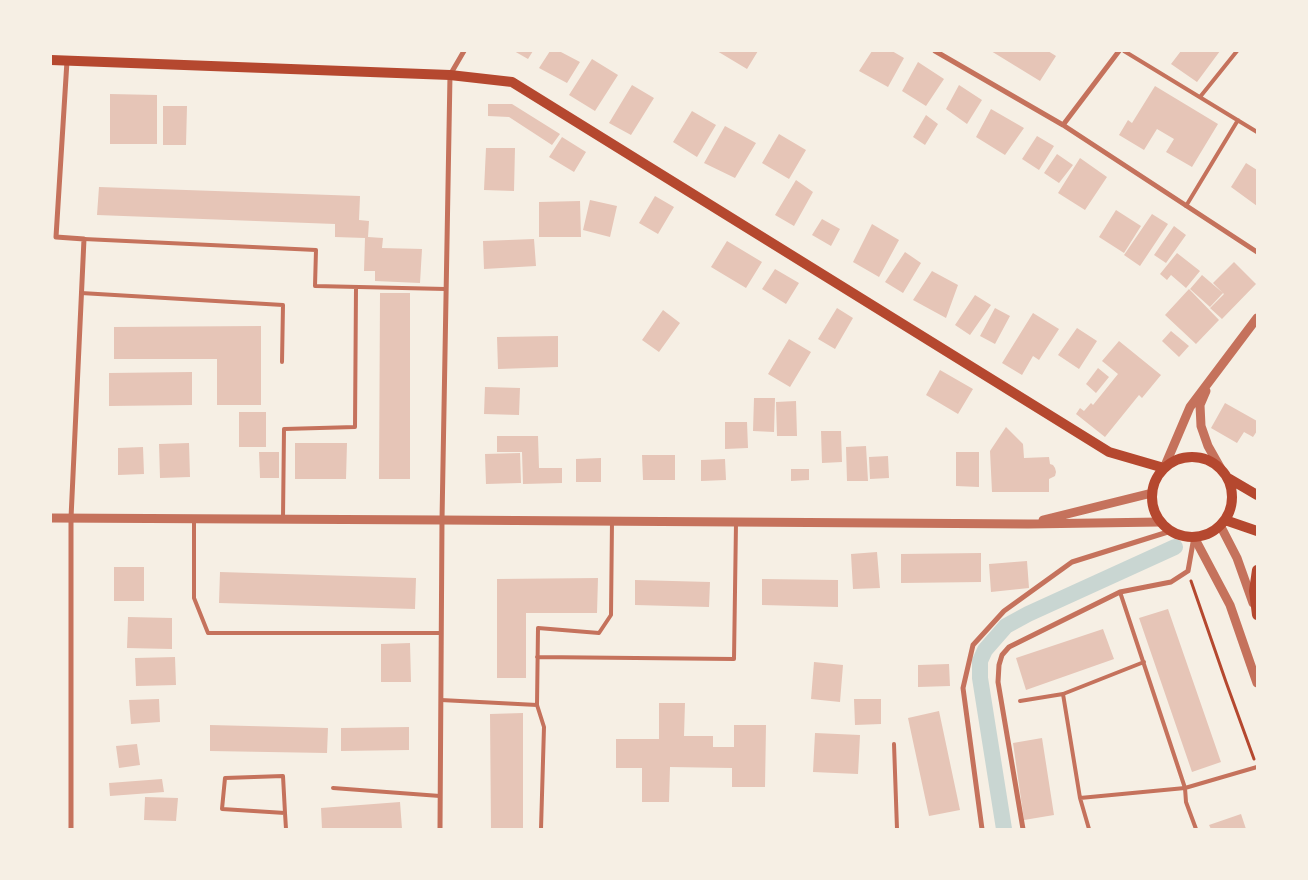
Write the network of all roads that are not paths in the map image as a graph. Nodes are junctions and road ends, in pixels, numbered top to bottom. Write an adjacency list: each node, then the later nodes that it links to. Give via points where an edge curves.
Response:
1 (464, 51): 8 (street)
2 (935, 51): 11 (street)
3 (1119, 51): 11 (street)
4 (1124, 51): 9 (lane)
5 (1237, 51): 9 (lane)
6 (51, 60): 7 (main road)
7 (67, 61): 8 (main road); 14 (street, via 56,237)
8 (450, 76): 17 (street); 22 (main road, via 512,82 1109,452)
9 (1200, 97): 10 (lane)
10 (1238, 120): 12 (lane); 13 (lane)
11 (1063, 125): 13 (street)
12 (1257, 132)
13 (1186, 206): 15 (street)
14 (84, 239): 16 (lane, via 316,250 315,286); 18 (street)
15 (1257, 252)
16 (356, 287): 17 (lane); 30 (lane, via 355,427 284,430)
17 (446, 289): 31 (street)
18 (81, 294): 20 (lane, via 283,305); 28 (street)
19 (1257, 318): 21 (street)
20 (282, 362)
21 (1212, 376): 22 (street, via 1190,407); 23 (street, via 1200,405 1200,426)
22 (1164, 468): 23 (main road, via 1187,457 1211,462); 25 (main road)
23 (1221, 470): 24 (main road)
24 (1228, 478): 26 (main road); 35 (main road, via 1232,500)
25 (1152, 493): 34 (main road, via 1152,503); 36 (street)
26 (1257, 495)
27 (51, 518): 28 (street)
28 (71, 518): 29 (street); 58 (street)
29 (194, 519): 30 (street); 43 (lane, via 194,598 208,634)
30 (283, 519): 31 (street)
31 (442, 520): 32 (street); 43 (street)
32 (612, 521): 33 (street); 44 (lane, via 611,615 599,633 538,628)
33 (736, 522): 36 (street); 44 (lane, via 734,660)
34 (1160, 522): 36 (street); 37 (main road)
35 (1223, 523): 38 (main road); 39 (main road, via 1213,532); 42 (street)
36 (1028, 524)
37 (1170, 531): 39 (main road); 63 (street, via 1072,562 1004,611 973,645 963,688)
38 (1257, 531)
39 (1194, 537): 41 (street, via 1188,570 1171,582); 46 (street, via 1230,605)
40 (1257, 570): 42 (main road, via 1254,591)
41 (1120, 592): 45 (lane); 64 (street, via 1009,648 1002,655 998,682)
42 (1257, 615)
43 (441, 633): 48 (street)
44 (537, 657): 50 (lane)
45 (1144, 662): 47 (lane); 54 (lane)
46 (1257, 683)
47 (1063, 694): 49 (lane); 56 (lane)
48 (441, 700): 50 (lane); 55 (street)
49 (1020, 701)
50 (537, 705): 61 (lane, via 544,727)
51 (894, 744): 62 (lane)
52 (1257, 766): 54 (lane)
53 (333, 788): 55 (lane)
54 (1185, 788): 56 (lane); 66 (lane, via 1186,802)
55 (440, 796): 60 (street)
56 (1080, 798): 65 (lane)
57 (285, 813): 57 (lane, via 283,776 225,778 222,809); 59 (lane)
58 (71, 829)
59 (286, 829)
60 (440, 829)
61 (541, 829)
62 (897, 829)
63 (982, 829)
64 (1023, 829)
65 (1088, 829)
66 (1196, 829)

